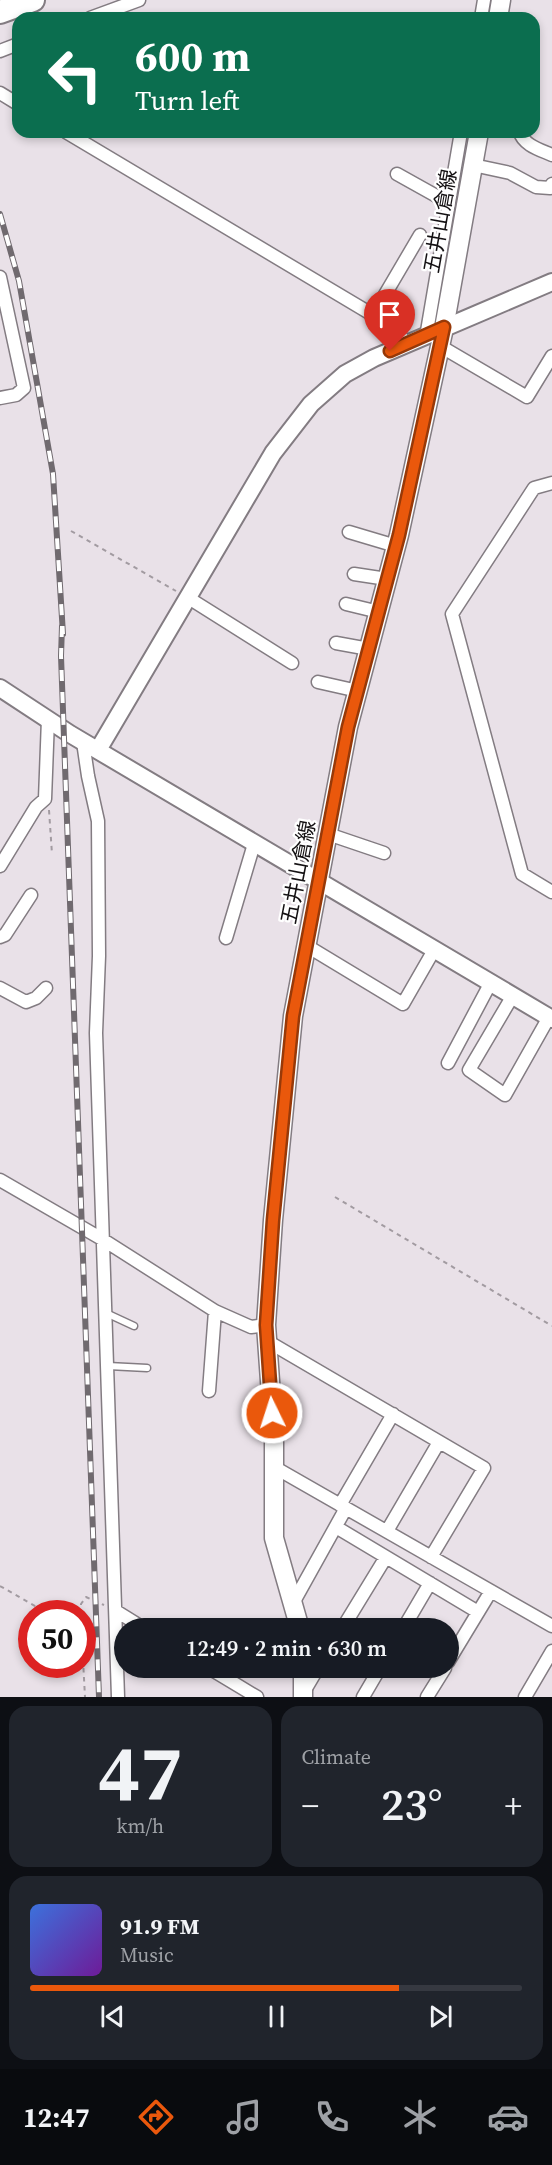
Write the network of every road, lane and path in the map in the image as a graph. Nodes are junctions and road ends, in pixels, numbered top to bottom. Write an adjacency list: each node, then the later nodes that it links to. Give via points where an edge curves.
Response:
1 (33, 0): 3 (highway)
2 (139, 0): 4 (street)
3 (0, 12)
4 (106, 12)
5 (76, 138): 17 (street)
6 (459, 138): 13 (street)
7 (478, 138): 10 (main road, 五井山倉線)
8 (522, 138): 9 (street)
9 (552, 155)
10 (473, 165): 12 (street, via 510,173 536,187 550,188); 18 (main road, 五井山倉線)
11 (398, 174): 13 (street)
12 (552, 184)
13 (449, 203): 19 (street)
14 (420, 235): 17 (street)
15 (0, 277): 22 (street, via 24,388 16,395)
16 (552, 282): 18 (street)
17 (373, 315): 20 (street, via 396,330)
18 (444, 327): 19 (main road, 五井山倉線)
19 (433, 341): 20 (street); 21 (street, via 527,398); 26 (main road, 五井山倉線)
20 (406, 343): 29 (street, via 345,374 293,424)
21 (552, 356)
22 (0, 398)
23 (552, 483): 47 (street, via 534,488 452,614 522,874)
24 (71, 531): 29 (path)
25 (349, 532): 26 (street)
26 (396, 546): 28 (main road, 五井山倉線)
27 (354, 574): 28 (street)
28 (387, 579): 31 (main road, 五井山倉線)
29 (187, 597): 34 (street); 39 (street)
30 (346, 604): 31 (street)
31 (379, 612): 33 (main road, 五井山倉線)
32 (336, 643): 33 (street)
33 (369, 648): 37 (main road, 五井山倉線)
34 (292, 663)
35 (318, 682): 37 (street)
36 (0, 688): 38 (street)
37 (358, 691): 41 (main road, 五井山倉線)
38 (48, 719): 39 (street); 40 (street)
39 (91, 746): 42 (street); 61 (street, via 88,776 98,821 96,1033)
40 (45, 799): 44 (path); 45 (street, via 36,807)
41 (328, 834): 43 (street); 46 (main road, 五井山倉線)
42 (254, 844): 46 (street); 50 (street)
43 (384, 853)
44 (52, 854)
45 (0, 866)
46 (319, 883): 51 (main road, 五井山倉線); 52 (street)
47 (552, 892)
48 (31, 895): 49 (street)
49 (0, 937)
50 (226, 938)
51 (307, 946): 52 (street, via 403,1004); 66 (main road, 五井山倉線, via 293,1016 273,1220)
52 (434, 950): 53 (street)
53 (490, 984): 56 (street); 58 (street)
54 (0, 988): 55 (street, via 26,1002)
55 (46, 988)
56 (512, 997): 57 (street); 57 (street, via 469,1070 505,1095)
57 (550, 1018)
58 (448, 1063)
59 (0, 1180): 61 (street)
60 (335, 1197): 65 (path)
61 (102, 1239): 62 (street); 63 (street)
62 (215, 1311): 66 (street); 69 (street)
63 (105, 1312): 64 (lane); 67 (street)
64 (134, 1326)
65 (552, 1326)
66 (267, 1333): 70 (street); 72 (main road, 五井山倉線)
67 (108, 1366): 68 (lane); 84 (street)
68 (147, 1368)
69 (209, 1391)
70 (393, 1414): 71 (street); 73 (street)
71 (439, 1442): 75 (street); 77 (street, via 484,1468)
72 (274, 1467): 73 (street); 83 (main road, 五井山倉線, via 274,1538)
73 (343, 1507): 74 (street); 75 (street)
74 (336, 1527): 76 (street); 83 (street)
75 (387, 1531): 77 (street)
76 (386, 1557): 78 (street); 88 (street)
77 (431, 1557): 80 (street)
78 (430, 1583): 85 (street); 89 (street)
79 (0, 1586): 81 (path)
80 (491, 1591): 85 (street); 90 (street)
81 (24, 1600)
82 (96, 1602): 84 (path)
83 (292, 1605): 87 (main road, 五井山倉線)
84 (116, 1611): 86 (street); 101 (street)
85 (478, 1612): 91 (street)
86 (127, 1618)
87 (296, 1618)
88 (349, 1618)
89 (409, 1618)
90 (552, 1626)
91 (459, 1644)
92 (552, 1651): 105 (street)
93 (84, 1678): 100 (path)
94 (226, 1678): 102 (street)
95 (303, 1678): 99 (main road)
96 (312, 1678): 99 (street)
97 (374, 1678): 103 (street)
98 (439, 1678): 104 (street)
99 (303, 1694)
100 (85, 1697)
101 (118, 1697)
102 (257, 1697)
103 (363, 1697)
104 (428, 1697)
105 (525, 1697)

